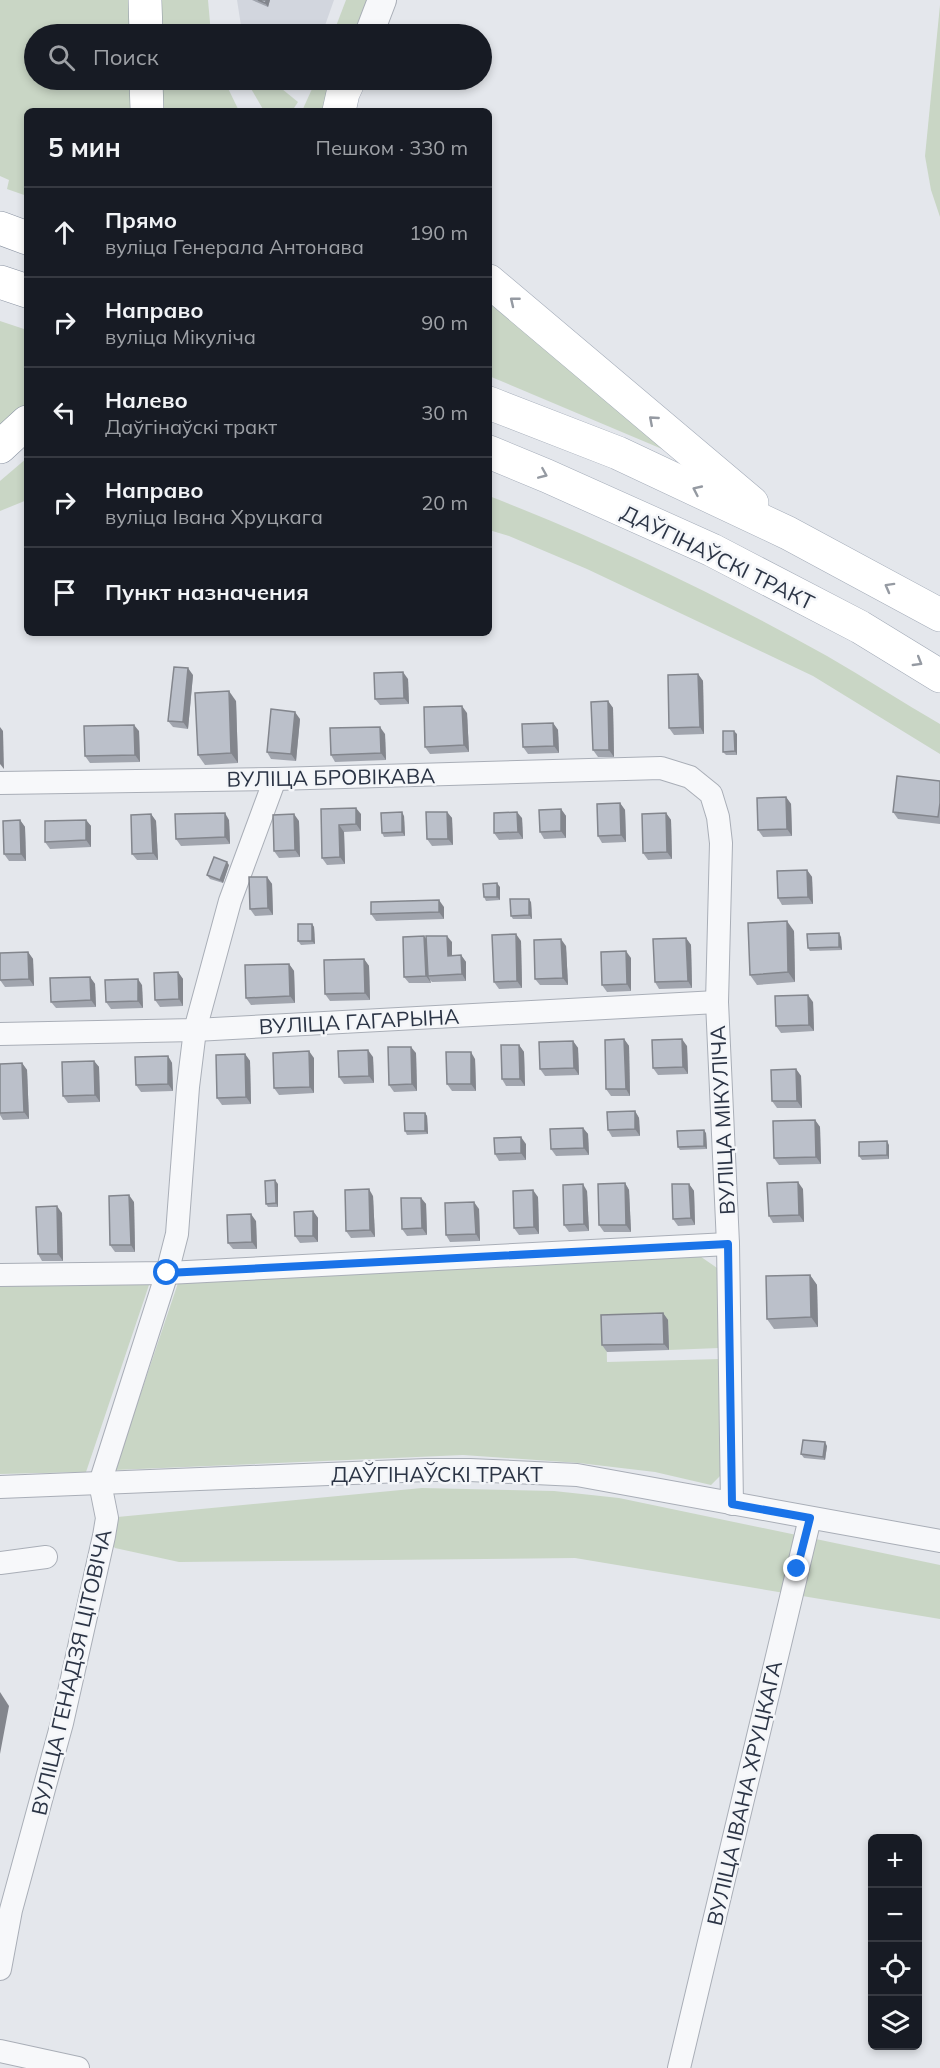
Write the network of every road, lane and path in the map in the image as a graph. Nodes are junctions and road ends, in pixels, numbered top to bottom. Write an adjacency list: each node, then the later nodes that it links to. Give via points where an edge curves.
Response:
1 (145, 0): 3 (main road)
2 (382, 0): 4 (street)
3 (146, 24)
4 (373, 24)
5 (146, 90): 8 (main road)
6 (344, 90): 9 (main road)
7 (359, 90): 10 (main road)
8 (147, 108)
9 (340, 108)
10 (358, 108)
11 (0, 228): 12 (main road)
12 (24, 237)
13 (0, 282): 15 (main road)
14 (492, 284): 20 (main road, one-way to 14)
15 (24, 290)
16 (492, 404): 20 (main road, one-way to 16, via 618,453)
17 (24, 426): 18 (main road)
18 (0, 447)
19 (492, 453): 22 (main road, ДАЎГІНАЎСКІ ТРАКТ, one-way to 22, via 712,550 860,627)
20 (788, 532): 21 (main road, one-way to 20)
21 (940, 615)
22 (940, 676)
23 (661, 768): 24 (street, ВУЛІЦА БРОВІКАВА); 26 (street, ВУЛІЦА МІКУЛІЧА, via 690,777 711,794 718,817 721,843)
24 (276, 779): 25 (street, ВУЛІЦА БРОВІКАВА); 27 (street, ВУЛІЦА ГЕНАДЗЯ ЦІТОВІЧА, via 230,901)
25 (0, 783)
26 (717, 1002): 27 (street, ВУЛІЦА ГАГАРЫНА); 29 (street, ВУЛІЦА МІКУЛІЧА)
27 (195, 1030): 28 (street, ВУЛІЦА ГАГАРЫНА); 30 (street, ВУЛІЦА ГЕНАДЗЯ ЦІТОВІЧА, via 177,1234)
28 (0, 1034)
29 (728, 1244): 30 (street); 34 (street, ВУЛІЦА МІКУЛІЧА)
30 (167, 1273): 31 (street); 32 (street, ВУЛІЦА ГЕНАДЗЯ ЦІТОВІЧА)
31 (0, 1275)
32 (100, 1483): 33 (street, ДАЎГІНАЎСКІ ТРАКТ); 34 (street, ДАЎГІНАЎСКІ ТРАКТ, via 470,1470 578,1475); 39 (street, ВУЛІЦА ГЕНАДЗЯ ЦІТОВІЧА, via 107,1518 104,1536 62,1723)
33 (0, 1487)
34 (732, 1504): 35 (street, ДАЎГІНАЎСКІ ТРАКТ)
35 (810, 1518): 36 (street, ДАЎГІНАЎСКІ ТРАКТ); 43 (street, ВУЛІЦА ІВАНА ХРУЦКАГА)
36 (940, 1541)
37 (46, 1557): 38 (street)
38 (0, 1563)
39 (6, 1914): 40 (street, ВУЛІЦА ГЕНАДЗЯ ЦІТОВІЧА)
40 (0, 1970)
41 (0, 2051): 42 (street)
42 (78, 2068)
43 (679, 2068)

